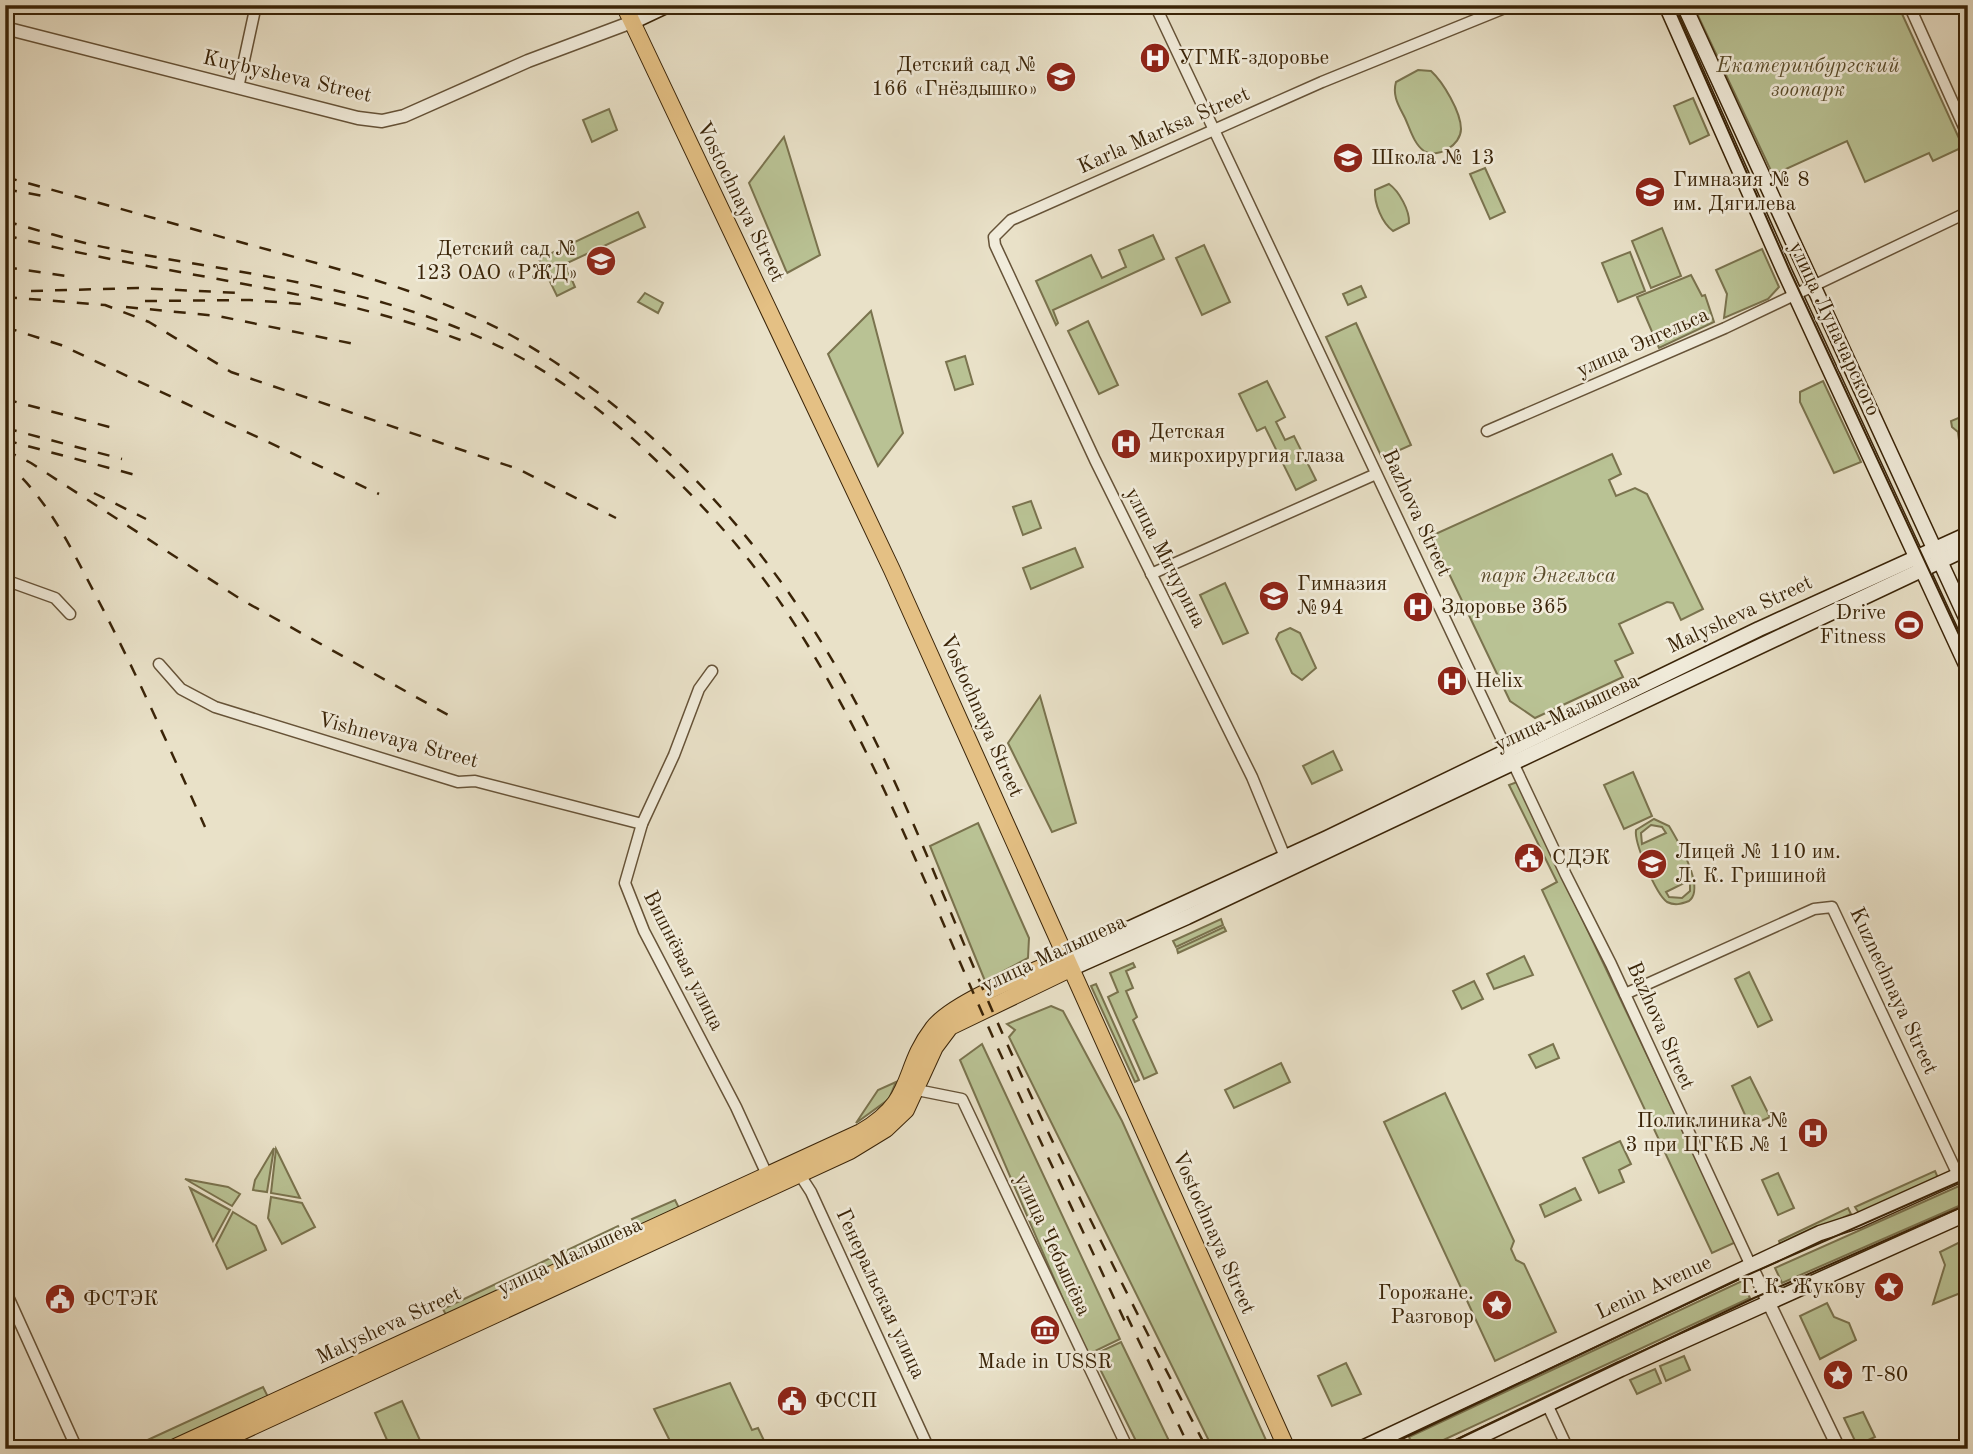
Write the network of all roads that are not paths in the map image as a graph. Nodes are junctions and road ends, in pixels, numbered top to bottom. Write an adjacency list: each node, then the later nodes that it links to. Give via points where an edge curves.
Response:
1 (257, 5): 11 (street)
2 (624, 5): 9 (main road, Vostochnaya Street)
3 (668, 5): 9 (main road, Kuybysheva Street)
4 (1155, 5): 12 (street, Bazhova Street)
5 (1512, 5): 12 (street, Karla Marksa Street)
6 (1666, 5): 17 (main road, улица Луначарского)
7 (1684, 5): 16 (main road, улица Луначарского)
8 (1909, 5): 13 (street)
9 (632, 22): 11 (street, Kuybysheva Street, via 382,121); 34 (main road, Vostochnaya Street, via 866,512)
10 (5, 28): 11 (street, Kuybysheva Street)
11 (238, 88)
12 (1214, 130): 15 (street, Karla Marksa Street, via 1011,220); 19 (street, Bazhova Street)
13 (1968, 136)
14 (1968, 212): 16 (street, улица Энгельса)
15 (994, 237): 24 (street, улица Мичурина, via 1079,427)
16 (1813, 288): 17 (street, улица Энгельса); 22 (main road, улица Луначарского)
17 (1795, 295): 18 (street, улица Энгельса); 23 (main road, улица Луначарского)
18 (1487, 431)
19 (1376, 474): 24 (street); 31 (street, Bazhova Street)
20 (1968, 534): 22 (main road)
21 (1968, 548): 22 (main road)
22 (1935, 556): 23 (main road); 27 (main road, улица Луначарского)
23 (1918, 563): 29 (main road, улица Луначарского); 31 (main road, Malysheva Street, via 1700,657)
24 (1152, 574): 33 (street, улица Мичурина, via 1252,777)
25 (5, 580): 26 (street, via 55,598)
26 (69, 614)
27 (1968, 622)
28 (159, 664): 32 (street, Vishnevaya Street, via 181,690 290,733 458,782 486,784)
29 (1968, 669)
30 (712, 671): 32 (street, Вишнёвая улица, via 699,689)
31 (1512, 756): 33 (main road, улица Малышева); 34 (main road, улица Малышева, via 1187,917); 35 (street, Bazhova Street)
32 (642, 824): 39 (street, Вишнёвая улица, via 626,871 627,893)
33 (1285, 857): 34 (main road)
34 (1068, 963): 36 (main road, улица Малышева, via 950,1027 935,1047); 39 (main road, улица Малышева, via 943,1017 924,1041 901,1097 888,1113); 50 (main road, Vostochnaya Street)
35 (1625, 994): 37 (street, Kuznechnaya Street, via 1814,909 1832,907); 41 (street, Bazhova Street)
36 (917, 1090): 38 (main road, улица Малышева, via 906,1110 886,1129); 49 (street, улица Чебышёва, via 962,1099)
37 (1963, 1173): 41 (main road, Lenin Avenue)
38 (800, 1175): 39 (main road, улица Малышева); 48 (street, Генеральская улица)
39 (774, 1177): 46 (main road, Malysheva Street); 47 (main road, улица Малышева)
40 (1968, 1213): 43 (main road)
41 (1751, 1266): 43 (street); 51 (main road, Lenin Avenue)
42 (5, 1290): 45 (street)
43 (1769, 1305): 44 (main road); 54 (street)
44 (1547, 1404): 52 (main road); 53 (street)
45 (77, 1449)
46 (171, 1449)
47 (204, 1449)
48 (929, 1449)
49 (1128, 1449)
50 (1287, 1449)
51 (1360, 1449)
52 (1454, 1449)
53 (1568, 1449)
54 (1839, 1449)

